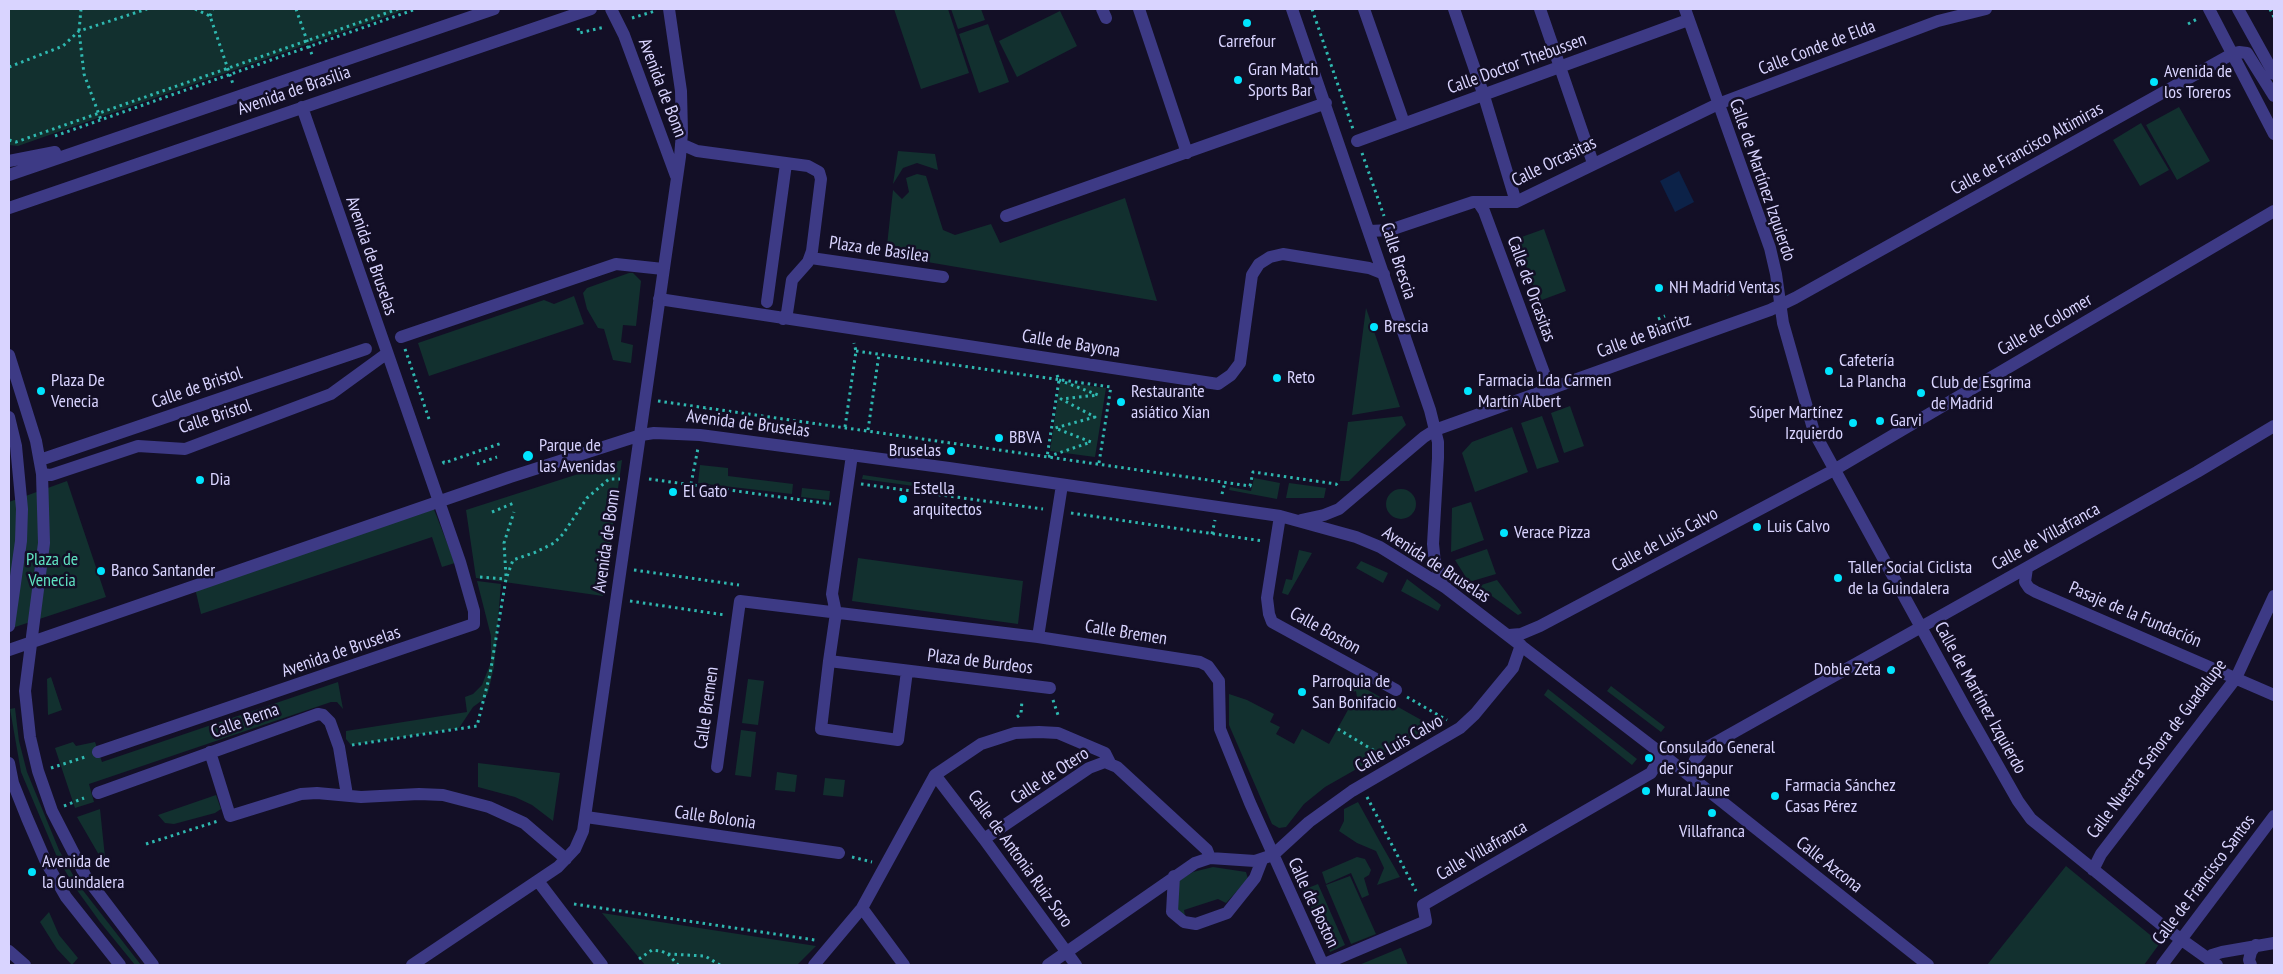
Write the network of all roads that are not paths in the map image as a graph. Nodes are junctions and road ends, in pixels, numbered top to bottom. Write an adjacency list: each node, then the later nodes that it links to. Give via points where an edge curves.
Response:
1 (494, 9): 28 (street, Avenida de Brasilia)
2 (591, 9): 23 (street, Avenida de Brasilia)
3 (611, 9): 34 (street, Avenida de Bonn, via 624,36)
4 (669, 9): 27 (street, Avenida de Bonn, via 680,85)
5 (1139, 9): 29 (street)
6 (1292, 9): 21 (street, Calle Brescia)
7 (1364, 9): 24 (street)
8 (1454, 9): 19 (street)
9 (1540, 9): 17 (street)
10 (1934, 9): 15 (street)
11 (1986, 9): 15 (street, Calle Conde de Elda)
12 (2209, 9): 16 (street)
13 (2238, 9): 18 (street)
14 (1686, 15): 17 (street, Calle Doctor Thebussen); 22 (street, Calle de Martínez Izquierdo)
15 (1938, 21): 22 (street, Calle Conde de Elda)
16 (2232, 54): 20 (street, via 2247,53); 25 (street); 47 (street, Calle de Francisco Altimiras)
17 (1560, 67): 19 (street, Calle Doctor Thebussen); 31 (street)
18 (2274, 74)
19 (1484, 96): 24 (street, Calle Doctor Thebussen); 36 (street)
20 (2274, 96)
21 (1326, 102): 29 (street); 40 (street, Calle Brescia)
22 (1718, 104): 31 (street, Calle Orcasitas); 47 (street, Calle de Martínez Izquierdo, via 1770,248)
23 (302, 106): 37 (street, Avenida de Brasilia); 51 (street, Avenida de Bruselas)
24 (1404, 123): 26 (street, Calle Doctor Thebussen)
25 (2274, 134)
26 (1357, 141)
27 (681, 144): 32 (street, Plaza de Basilea, via 697,151); 34 (street, Avenida de Bonn)
28 (77, 152): 30 (street, Avenida de Brasilia, via 61,150); 33 (street, Avenida de Brasilia)
29 (1187, 153): 39 (street)
30 (9, 161)
31 (1593, 163): 36 (street, Calle Orcasitas)
32 (786, 164): 41 (street, Plaza de Basilea, via 814,168 819,172); 46 (street)
33 (9, 175)
34 (676, 181): 42 (street, Avenida de Bonn)
35 (1478, 202): 36 (street, Calle Orcasitas); 40 (street, Calle Orcasitas, via 1390,230); 53 (street, Calle de Orcasitas)
36 (1516, 202)
37 (9, 208)
38 (2274, 211): 60 (street, Calle de Colomer)
39 (1006, 216)
40 (1370, 230): 43 (street, Calle Brescia)
41 (811, 258): 44 (street, Plaza de Basilea); 48 (street, Plaza de Basilea, via 792,280 787,313)
42 (663, 269): 45 (street, Avenida de Bonn); 49 (street, via 616,264)
43 (1384, 274): 48 (street, Calle de Bayona, via 1369,268 1283,254 1270,256 1252,275 1240,363 1218,384); 56 (street, Calle Brescia)
44 (943, 277)
45 (659, 298): 48 (street, Calle de Bayona); 57 (street, Avenida de Bonn)
46 (767, 302)
47 (1780, 305): 53 (street, Calle de Biarritz); 60 (street, Calle de Martínez Izquierdo, via 1807,413)
48 (783, 319)
49 (400, 337)
50 (366, 349): 59 (street, Calle de Bristol)
51 (386, 354): 61 (street, Calle Bristol, via 331,394 185,449 138,446 50,475); 63 (street, Avenida de Bruselas)
52 (9, 355): 59 (street)
53 (1550, 389): 56 (street, Calle de Biarritz)
54 (9, 417): 70 (street, via 16,446 22,509 21,541)
55 (2274, 426): 66 (street, Calle de Villafranca)
56 (1435, 430): 65 (street, via 1338,509); 67 (street, Calle Brescia, via 1438,458 1433,544 1435,563)
57 (641, 435): 58 (street, Avenida de Bruselas, via 668,432 700,435); 63 (street, Avenida de Bruselas); 94 (street, Avenida de Bonn)
58 (852, 455): 62 (street, Avenida de Bruselas); 69 (street, via 832,594)
59 (40, 460): 61 (street)
60 (1834, 470): 71 (street, Calle de Martínez Izquierdo); 72 (street, Calle de Luis Calvo, via 1540,626)
61 (42, 474): 74 (street, via 44,543)
62 (1062, 485): 64 (street, Avenida de Bruselas); 73 (street)
63 (438, 502): 74 (street, Avenida de Bruselas); 83 (street, Avenida de Bruselas, via 465,577 474,616 472,626)
64 (1280, 516): 65 (street, Avenida de Bruselas); 81 (street, Calle Boston, via 1267,598 1272,622)
65 (1299, 520): 67 (street, Avenida de Bruselas, via 1380,547)
66 (2027, 568): 71 (street, Calle de Villafranca); 79 (street, Pasaje de la Fundación, via 2025,582 2036,592)
67 (1446, 588): 72 (street, Avenida de Bruselas)
68 (2274, 596): 79 (street, Calle Nuestra Señora de Guadalupe)
69 (836, 613): 73 (street, Calle Bremen); 77 (street); 88 (street, Calle Bremen, via 740,601)
70 (9, 626)
71 (1920, 626): 90 (street, Calle de Villafranca, via 1704,749); 100 (street, Calle de Martínez Izquierdo, via 2018,801 2031,819)
72 (1510, 636): 75 (street, Avenida de Bruselas)
73 (1038, 637): 98 (street, Calle Bremen, via 1200,662 1208,666 1220,681 1220,729)
74 (30, 642): 76 (street, Avenida de Bruselas); 112 (street, via 25,691 30,737 52,811 86,877)
75 (1521, 645): 85 (street, Avenida de Bruselas); 98 (street, Calle Luis Calvo, via 1514,668 1476,714 1460,728 1361,786 1309,822)
76 (9, 650)
77 (829, 661): 78 (street, Plaza de Burdeos); 78 (street, Plaza de Burdeos, via 821,729 898,740)
78 (907, 671): 80 (street, Plaza de Burdeos)
79 (2236, 678): 82 (street, Pasaje de la Fundación); 100 (street, Calle Nuestra Señora de Guadalupe, via 2100,854)
80 (1050, 688)
81 (1396, 690)
82 (2274, 695)
83 (98, 752)
84 (210, 752): 91 (street, Calle Berna); 92 (street, via 230,816 301,794); 92 (street, Calle Berna, via 318,714 324,715 339,747)
85 (1662, 754): 90 (street, Calle Azcona); 119 (street, Calle Villafranca, via 1651,773 1423,905 1426,921)
86 (9, 763): 111 (street, via 23,810 46,862 66,898)
87 (1110, 763): 89 (street, Calle de Otero, via 1105,753 1058,734 1015,733 981,744); 95 (street, Calle de Otero, via 1089,768); 97 (street, Calle de Otero, via 1208,850)
88 (717, 767)
89 (935, 775): 95 (street, Calle de Antonia Ruiz Soro); 103 (street)
90 (1688, 775): 120 (street, Calle Azcona)
91 (98, 792)
92 (347, 795): 99 (street, via 361,798 443,795 489,807 524,823)
93 (2274, 816): 104 (street, Calle de Francisco Santos)
94 (586, 817): 96 (street, Calle Bolonia); 99 (street, Avenida de Bonn, via 580,840)
95 (984, 839): 108 (street, Calle de Antonia Ruiz Soro)
96 (839, 853)
97 (1210, 858): 98 (street); 101 (street)
98 (1267, 858): 101 (street, via 1227,913 1196,924 1184,922 1172,912); 119 (street, Calle de Boston)
99 (566, 859): 102 (street, Avenida de Bonn)
100 (2093, 870): 104 (street, Calle de Martínez Izquierdo)
101 (1174, 876): 108 (street)
102 (538, 881): 113 (street, Avenida de Bonn); 114 (street)
103 (862, 908): 115 (street); 116 (street)
104 (2181, 939): 109 (street, Calle de Martínez Izquierdo); 121 (street, Calle de Francisco Santos)
105 (2274, 943): 106 (street)
106 (2256, 945): 109 (street, via 2212,955); 122 (street, via 2251,952)
107 (9, 951): 110 (street)
108 (1066, 952): 117 (street); 118 (street, Calle de Antonia Ruiz Soro)
109 (2212, 962)
110 (25, 965)
111 (120, 965)
112 (153, 965)
113 (412, 965)
114 (602, 965)
115 (814, 965)
116 (904, 965)
117 (1048, 965)
118 (1076, 965)
119 (1322, 965)
120 (1928, 965)
121 (2162, 965)
122 (2251, 965)

